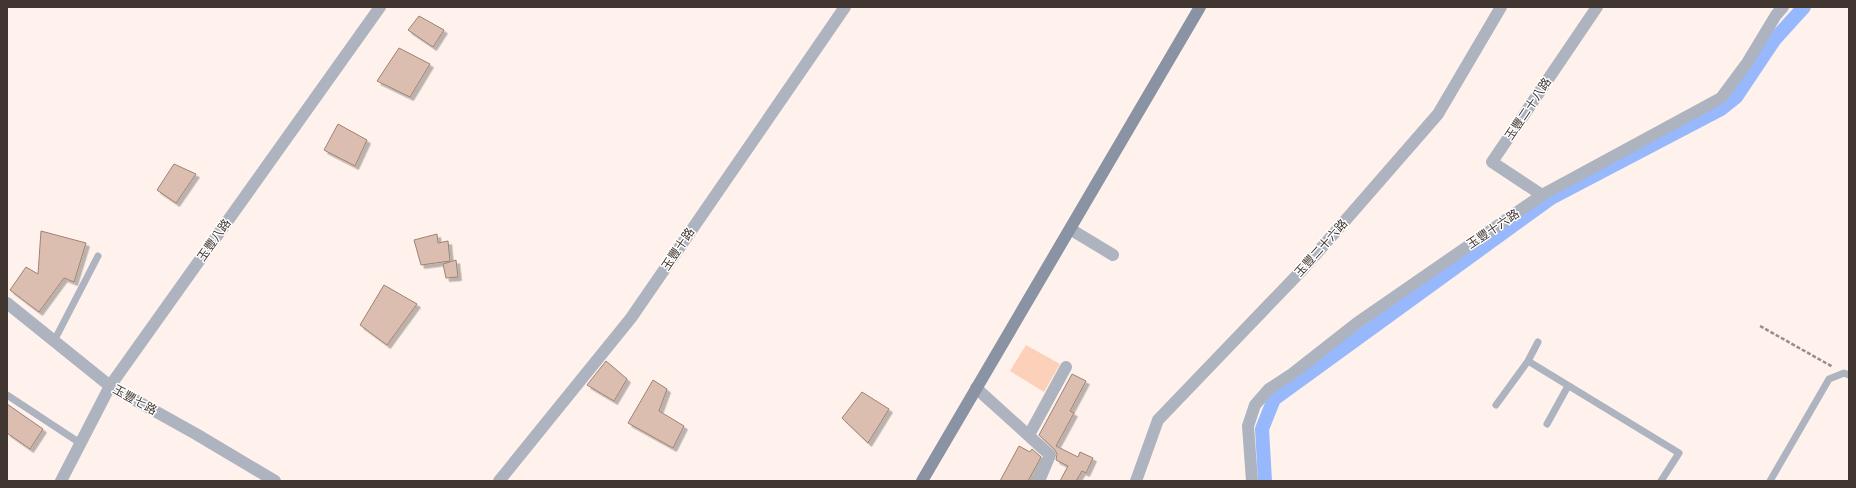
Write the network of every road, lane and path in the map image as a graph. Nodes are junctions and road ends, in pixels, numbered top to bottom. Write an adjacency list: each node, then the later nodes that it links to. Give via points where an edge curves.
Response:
1 (380, 7): 18 (street, 玉豐八路)
2 (846, 7): 28 (street, 玉豐十路, via 631,318)
3 (1200, 7): 8 (main road)
4 (1501, 7): 31 (street, 玉豐二十六路, via 1438,114 1302,269 1158,420)
5 (1597, 7): 7 (street, 玉豐二十八路, via 1492,162)
6 (1783, 7): 7 (street, 玉豐十六路, via 1721,98)
7 (1542, 195): 32 (street, 玉豐十六路, via 1357,323 1292,374 1268,389 1255,405 1248,426)
8 (1070, 229): 9 (street); 20 (main road)
9 (1113, 255)
10 (98, 256): 13 (lane)
11 (7, 303): 13 (street, 玉豐七路)
12 (1760, 326): 17 (path)
13 (54, 341): 18 (street, 玉豐七路)
14 (1538, 342): 15 (lane)
15 (1528, 361): 19 (lane); 22 (lane)
16 (1066, 367): 24 (street)
17 (1846, 374): 34 (lane, via 1830,379)
18 (110, 386): 25 (street, 玉豐八路); 27 (street, 玉豐七路)
19 (1568, 386): 23 (lane); 33 (lane, via 1679,453)
20 (976, 388): 24 (street); 29 (main road)
21 (7, 395): 25 (lane)
22 (1496, 405)
23 (1547, 424)
24 (1029, 435): 30 (street, via 1050,455)
25 (80, 443): 26 (street, 玉豐八路)
26 (61, 481)
27 (275, 481)
28 (499, 481)
29 (922, 481)
30 (1039, 481)
31 (1136, 481)
32 (1252, 481)
33 (1661, 481)
34 (1770, 481)

